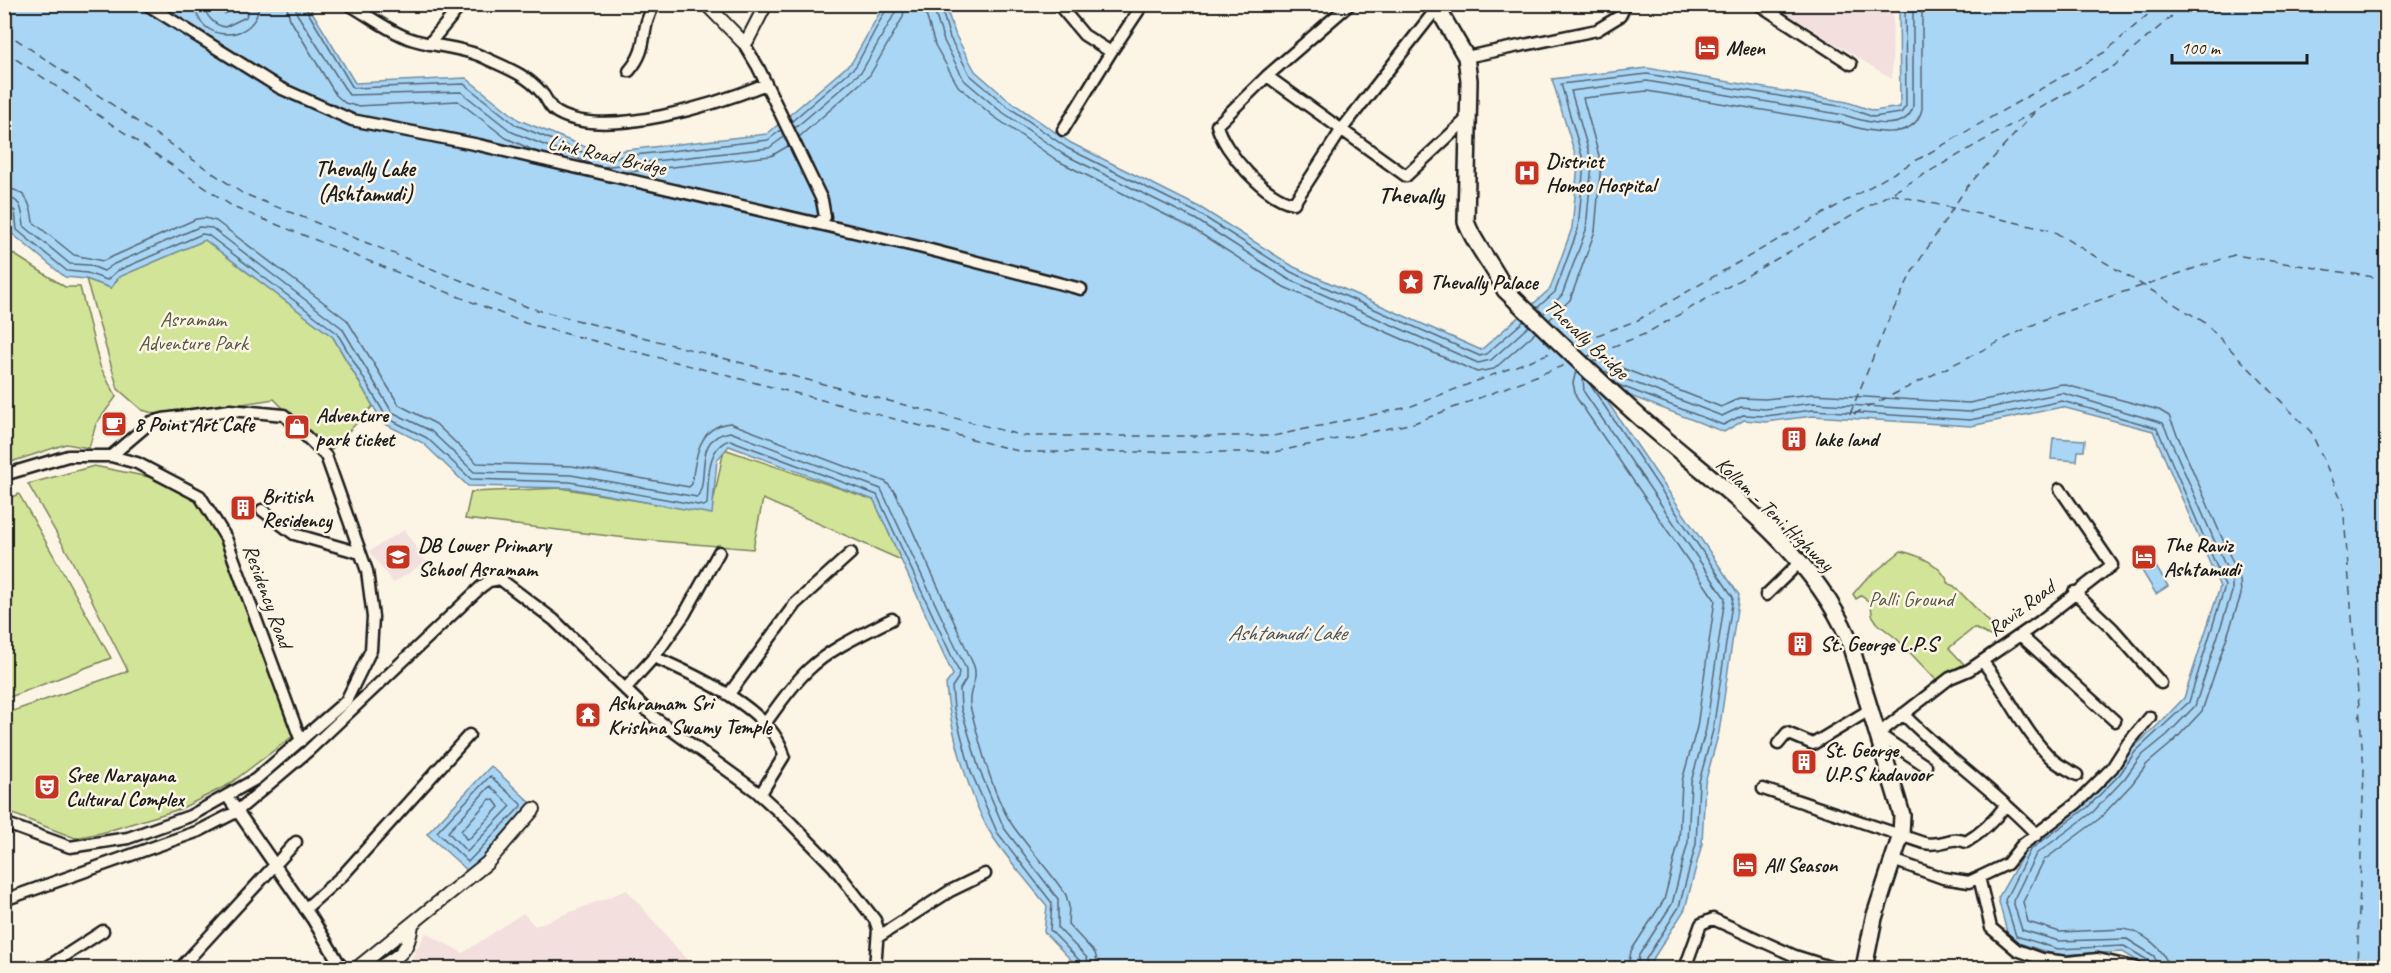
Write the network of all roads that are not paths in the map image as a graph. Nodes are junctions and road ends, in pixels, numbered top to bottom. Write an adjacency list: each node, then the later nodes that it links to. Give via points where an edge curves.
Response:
1 (146, 4): 24 (street, Link Road Bridge, via 280,88 352,120)
2 (348, 4): 14 (street, via 406,37)
3 (462, 4): 14 (street)
4 (655, 4): 18 (street, via 646,24 643,50)
5 (706, 4): 13 (street)
6 (766, 4): 13 (street, via 753,32)
7 (1058, 4): 15 (street, via 1084,35)
8 (1350, 4): 19 (street)
9 (1626, 4): 16 (street, via 1620,16 1597,30)
10 (1758, 4): 17 (street)
11 (1138, 6): 15 (street)
12 (1436, 6): 16 (main road); 22 (street)
13 (743, 42): 20 (street)
14 (429, 44): 20 (street, via 477,54 515,72 542,93 557,112 592,121 625,121 690,110)
15 (1111, 52): 23 (street)
16 (1466, 57): 21 (main road)
17 (1851, 64)
18 (629, 72)
19 (1267, 76): 22 (street); 22 (street, via 1217,125 1246,171 1277,199 1294,203)
20 (766, 84): 24 (street, via 822,200 825,217)
21 (1468, 117): 22 (street, via 1406,176); 26 (main road, Thevally Bridge, via 1466,222 1473,241 1495,268 1505,290)
22 (1342, 129)
23 (1063, 130)
24 (818, 223): 25 (street, Link Road Bridge)
25 (1081, 289)
26 (1641, 419): 34 (main road, Kollam - Teni Highway, via 1764,526)
27 (111, 456): 28 (street, Residency Road, via 68,456); 33 (street, via 151,422 163,419 230,410 284,415 326,456); 51 (street, Residency Road, via 137,463 188,488 209,507 226,538)
28 (4, 475)
29 (2060, 489): 35 (street, Raviz Road, via 2112,565)
30 (262, 510): 33 (street, via 294,534)
31 (719, 552): 39 (street, via 684,615)
32 (851, 552): 43 (street, via 795,604)
33 (360, 553): 51 (street, via 367,571 373,617 371,650 346,701)
34 (1799, 563): 36 (street); 44 (main road, Kollam - Teni Highway, via 1819,583 1837,612)
35 (2074, 592): 38 (street, Raviz Road); 41 (street)
36 (1766, 595)
37 (892, 619): 48 (street, via 809,668)
38 (2020, 634): 40 (street, Raviz Road); 47 (street)
39 (654, 657): 42 (street); 43 (street)
40 (1982, 661): 45 (street, Raviz Road, via 1950,678); 54 (street, via 2024,726 2051,758)
41 (2161, 683)
42 (625, 689): 56 (street, via 655,718); 60 (street, via 554,620 508,583 495,579 481,587 308,751)
43 (729, 694): 48 (street)
44 (1870, 709): 49 (main road, Kollam - Teni Highway); 52 (street, via 1814,744 1787,733)
45 (1903, 714): 49 (street, Raviz Road); 58 (street)
46 (2150, 717): 63 (street, via 2112,768)
47 (2115, 721)
48 (764, 725): 56 (street, via 784,756)
49 (1878, 734): 53 (street); 62 (main road, Kollam - Teni Highway, via 1902,815)
50 (469, 735): 70 (street, via 343,875)
51 (301, 741): 57 (street, via 256,779)
52 (1778, 744)
53 (1926, 766)
54 (2077, 775)
55 (1763, 789): 62 (street)
56 (760, 795): 73 (street, via 833,866 875,920)
57 (227, 796): 60 (street); 61 (street, via 190,816 128,837 70,847)
58 (2006, 805): 62 (street, via 1994,823 1966,842 1958,839 1932,845); 63 (street)
59 (534, 809): 71 (street, via 487,862)
60 (236, 812): 66 (street); 69 (street, via 199,831)
61 (4, 823)
62 (1901, 835): 65 (main road, Kollam - Teni Highway)
63 (2037, 835): 68 (street, via 2022,845 2007,864)
64 (296, 842): 66 (street)
65 (1893, 860): 68 (street, via 1953,880 1969,882); 85 (main road, Kollam - Teni Highway, via 1874,918)
66 (274, 865): 70 (street); 76 (street)
67 (985, 874): 73 (street, via 950,891)
68 (1979, 877): 77 (street, via 1991,928 2017,950)
69 (4, 900)
70 (305, 909): 79 (street)
71 (412, 925): 74 (street); 75 (street, via 410,940 402,955)
72 (103, 931): 78 (street)
73 (878, 937): 82 (street)
74 (381, 948): 75 (street); 80 (street)
75 (394, 959): 81 (street)
76 (184, 964)
77 (2057, 964): 86 (street, via 2098,959)
78 (46, 969)
79 (342, 969)
80 (357, 969)
81 (378, 969)
82 (875, 969)
83 (1685, 969): 84 (street, via 1701,924 1713,919)
84 (1833, 969)
85 (1864, 969)
86 (2137, 969)

